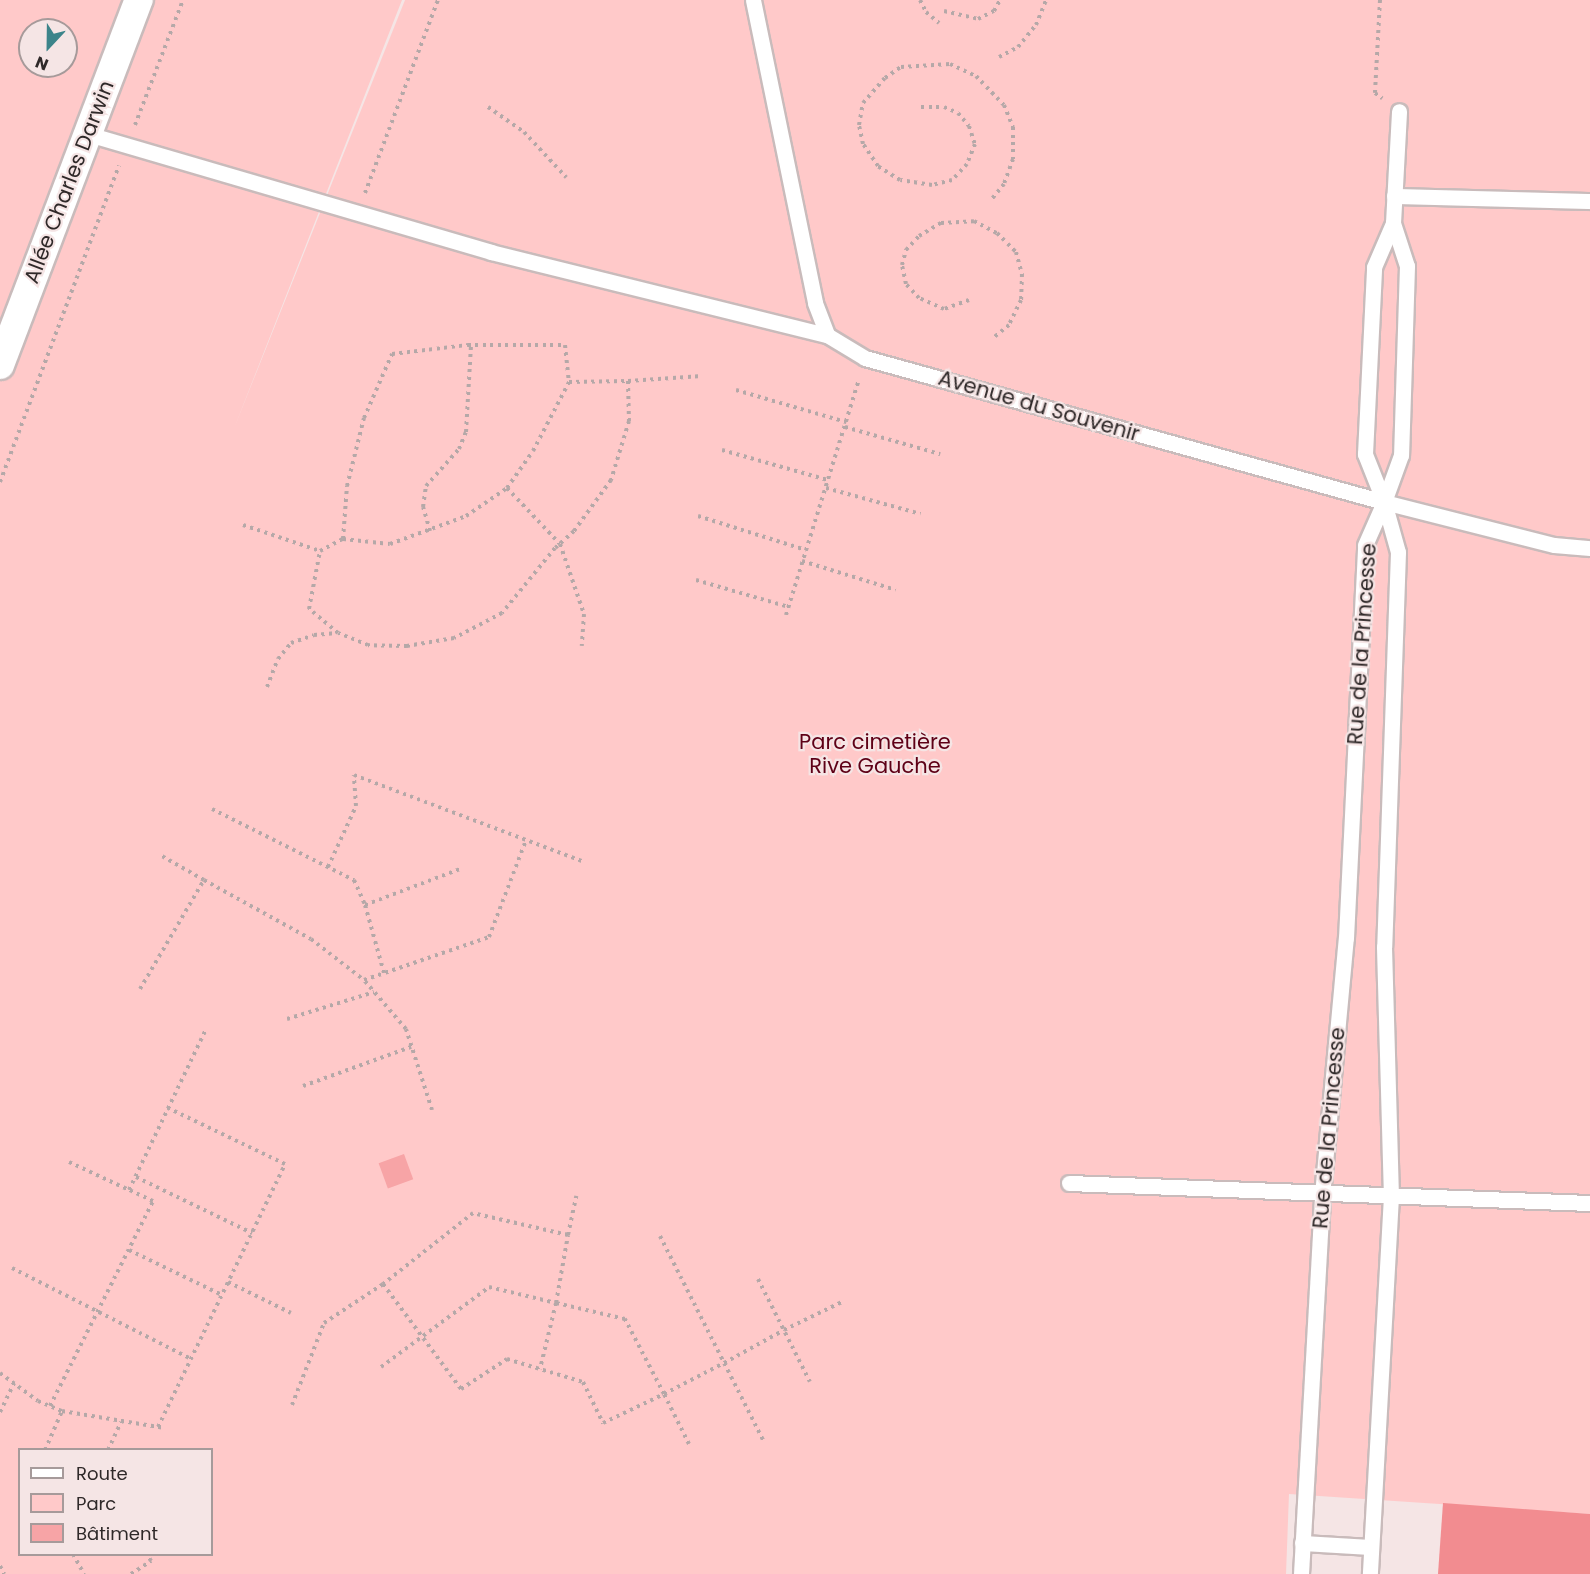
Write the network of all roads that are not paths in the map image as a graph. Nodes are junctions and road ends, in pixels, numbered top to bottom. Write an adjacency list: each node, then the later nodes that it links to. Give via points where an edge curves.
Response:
1 (138, 0): 4 (street, Allée Charles Darwin)
2 (753, 0): 8 (lane, via 815,303)
3 (1400, 111): 5 (lane)
4 (88, 134): 8 (lane, Avenue du Souvenir, via 491,252); 9 (street, Allée Charles Darwin)
5 (1394, 196): 6 (lane); 7 (lane)
6 (1590, 201)
7 (1393, 223): 10 (lane, via 1407,278 1401,455); 10 (lane, via 1374,267 1365,454)
8 (827, 335): 10 (lane, Avenue du Souvenir, via 865,358)
9 (0, 364)
10 (1384, 502): 11 (lane, Avenue du Souvenir, via 1554,545); 13 (lane, Rue de la Princesse, via 1365,545 1346,938); 14 (lane, Rue de la Princesse, via 1398,552 1384,947)
11 (1590, 548)
12 (1069, 1183): 13 (lane)
13 (1322, 1195): 14 (lane); 16 (lane, Rue de la Princesse)
14 (1391, 1196): 15 (lane); 17 (lane, Rue de la Princesse)
15 (1590, 1203)
16 (1302, 1543): 17 (lane); 18 (lane, Rue de la Princesse)
17 (1371, 1546): 19 (lane, Rue de la Princesse)
18 (1301, 1574)
19 (1370, 1574)

